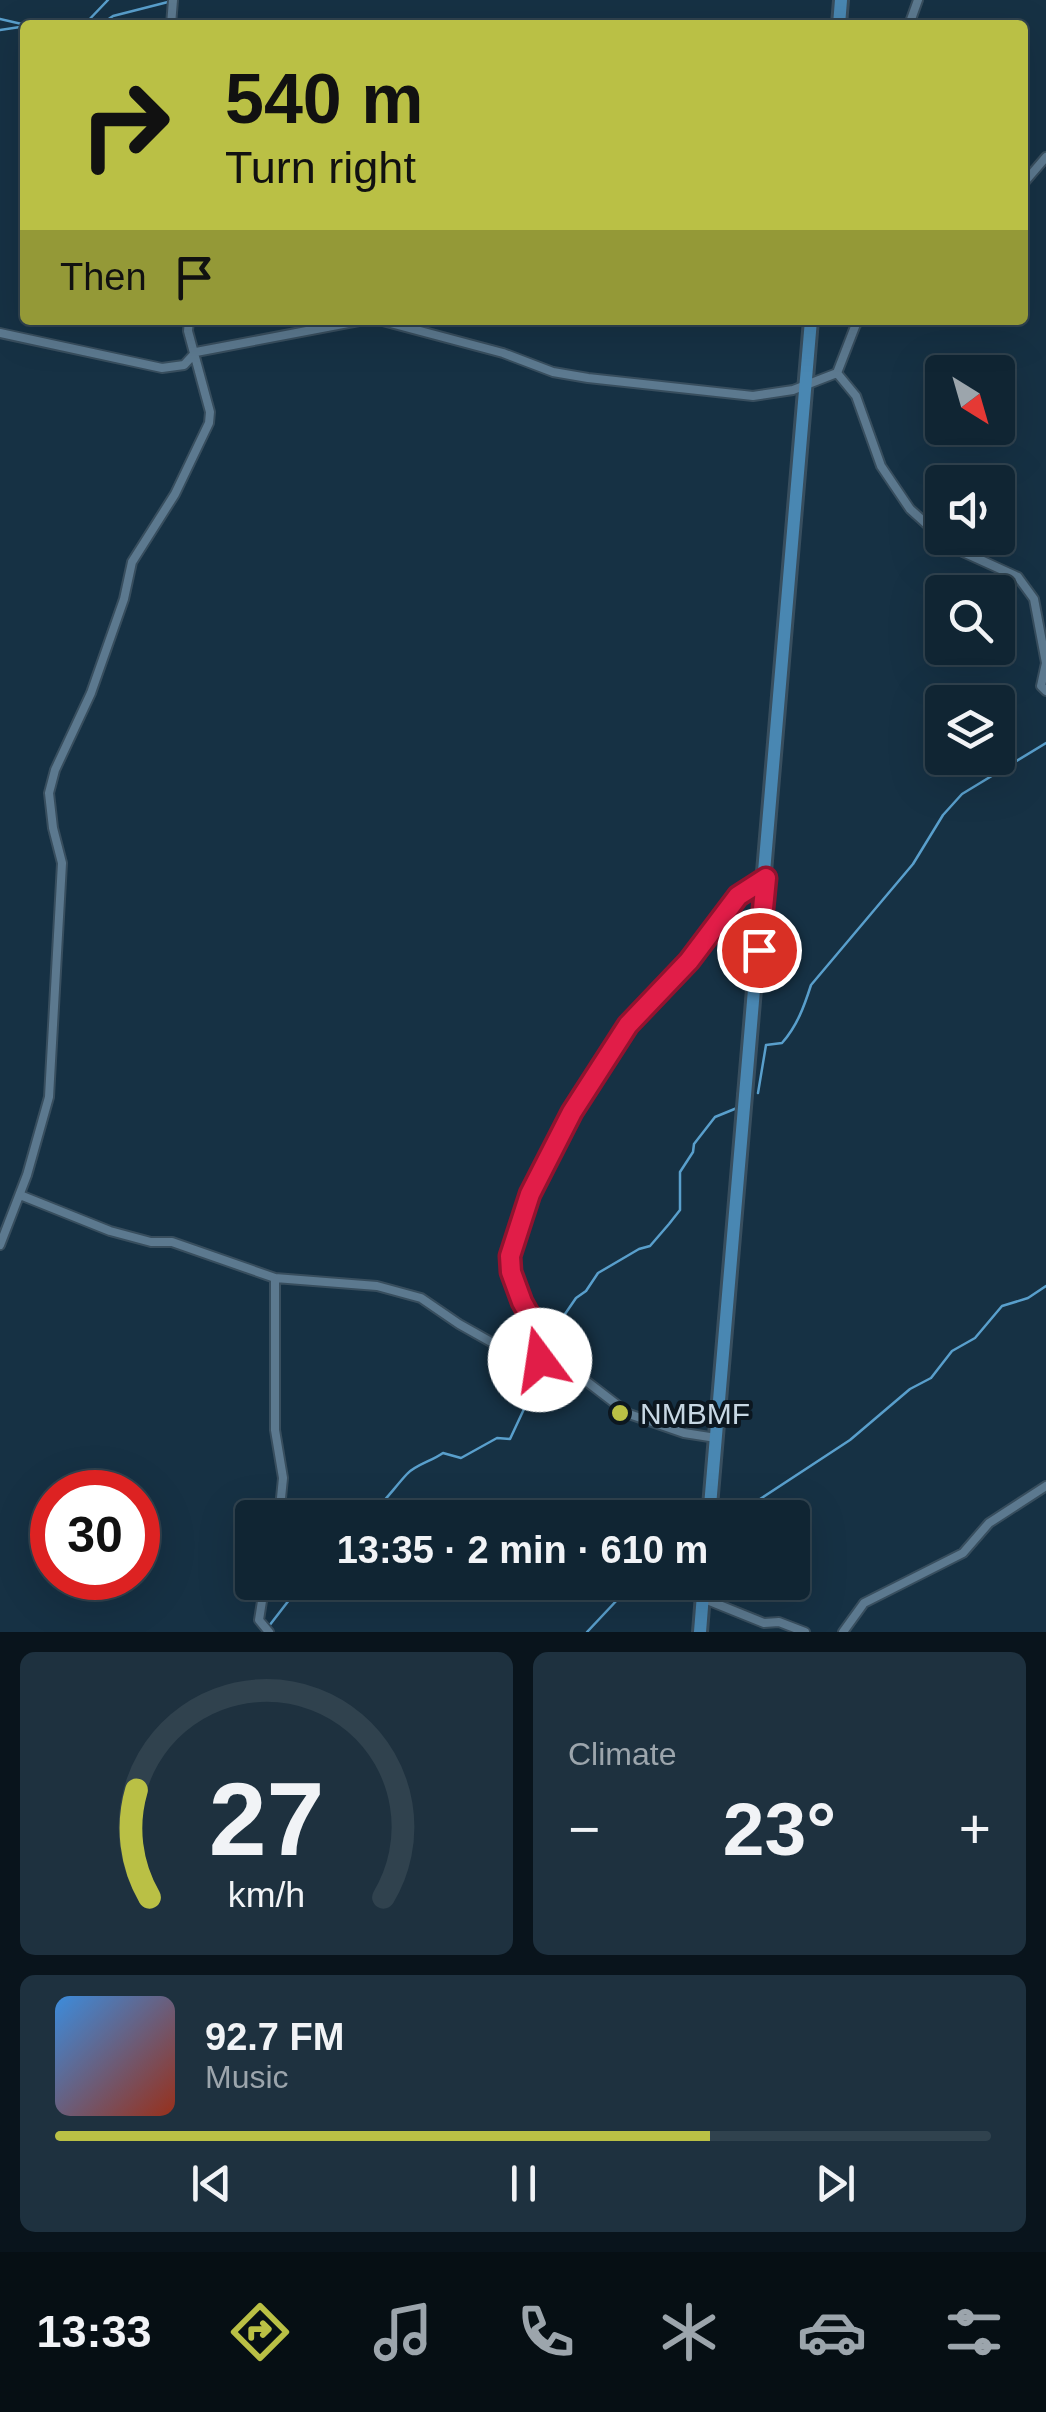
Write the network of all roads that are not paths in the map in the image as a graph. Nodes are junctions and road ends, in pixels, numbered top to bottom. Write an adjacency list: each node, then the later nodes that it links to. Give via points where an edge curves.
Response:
1 (1046, 156): 2 (street)
2 (1028, 178)
3 (188, 325): 9 (street)
4 (338, 325): 9 (street)
5 (398, 325): 11 (street, via 588,378 753,396)
6 (811, 325): 11 (main road)
7 (856, 325): 10 (street)
8 (0, 332): 9 (street, via 162,368 184,365)
9 (196, 352): 14 (street, via 209,423 176,494 132,562 91,693 49,792 62,864 49,1097)
10 (836, 373): 11 (street); 12 (street, via 856,396 880,466 910,510 952,547 1018,577 1034,599)
11 (805, 383): 13 (main road)
12 (1046, 692)
13 (766, 878): 17 (street, via 738,896 628,1025 530,1194 511,1272 542,1338); 18 (main road)
14 (20, 1194): 15 (street); 16 (street, via 110,1231 172,1242)
15 (0, 1245)
16 (275, 1278): 17 (street, via 377,1286 422,1298 507,1350); 20 (street)
17 (545, 1362): 18 (street, via 578,1374 639,1419)
18 (716, 1438): 21 (main road)
19 (1046, 1486): 28 (street, via 989,1523 964,1553 864,1603)
20 (281, 1500)
21 (711, 1500)
22 (262, 1600): 25 (street, via 259,1620)
23 (702, 1600): 26 (main road)
24 (707, 1600): 27 (street)
25 (267, 1630)
26 (700, 1632)
27 (805, 1632)
28 (843, 1632)

